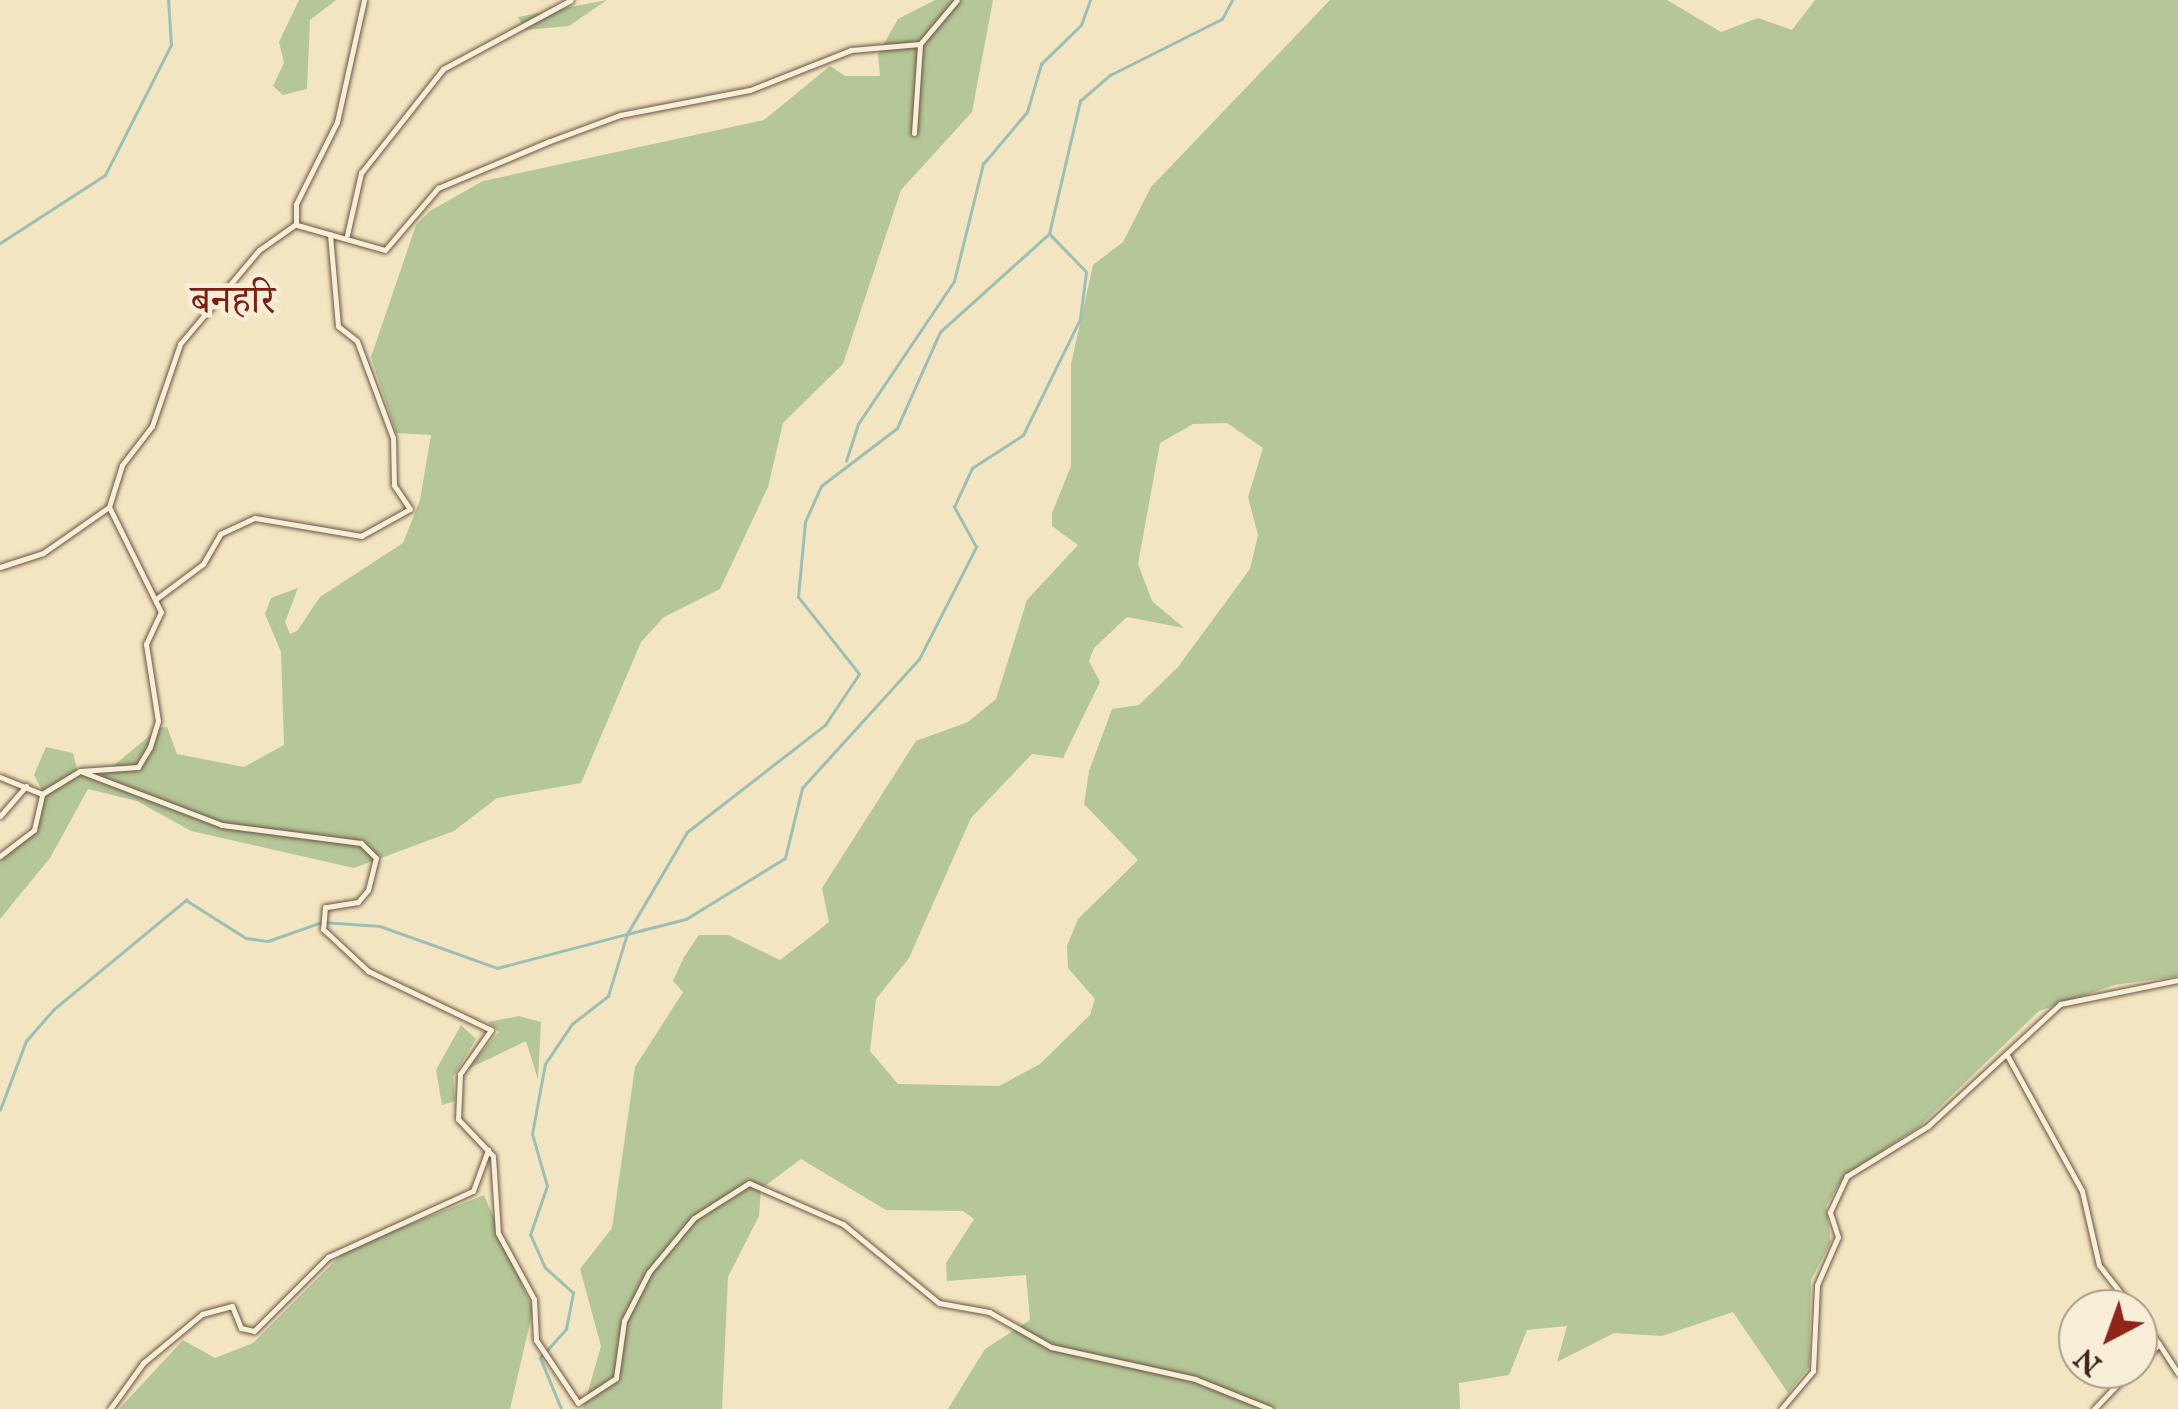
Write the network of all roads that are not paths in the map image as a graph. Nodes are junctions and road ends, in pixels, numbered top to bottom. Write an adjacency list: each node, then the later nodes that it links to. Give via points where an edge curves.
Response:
1 (364, 0): 6 (street, via 337,122 296,204)
2 (571, 0): 8 (street, via 443,68 361,174)
3 (957, 0): 4 (street)
4 (920, 44): 5 (street); 8 (street, via 867,46 750,90 620,115 448,182 385,250)
5 (914, 133)
6 (296, 224): 7 (street); 9 (street, via 259,250 180,344 152,426 122,465)
7 (330, 234): 8 (street); 11 (street, via 338,326 357,341 393,438 394,485 410,509 362,536 255,518 220,534 203,564)
8 (347, 235)
9 (109, 507): 10 (street, via 43,553); 11 (street)
10 (0, 566)
11 (156, 598): 12 (street, via 162,612 146,644 158,721 150,747 138,767)
12 (80, 771): 15 (street); 20 (street, via 222,825 361,843 377,872 358,902 325,907 322,930 368,971 491,1030 456,1083 458,1118)
13 (0, 777): 14 (street)
14 (26, 785): 15 (street); 16 (street)
15 (42, 794): 17 (street, via 34,830)
16 (0, 816)
17 (0, 856)
18 (2178, 980): 19 (street, via 2060,1004)
19 (2006, 1054): 21 (street, via 2082,1192 2098,1264); 27 (street, via 1928,1126 1847,1176 1830,1212 1838,1237 1817,1285 1813,1370)
20 (488, 1150): 25 (street, via 473,1190 328,1257 254,1332 240,1328 232,1306 202,1314 143,1363); 26 (street, via 490,1205 534,1299 536,1340 578,1403 616,1378 624,1321 649,1272 694,1218 749,1183 843,1224 940,1303 989,1312 1050,1347 1195,1380)
21 (2117, 1289)
22 (2159, 1344): 23 (street)
23 (2178, 1372)
24 (2113, 1389): 28 (street)
25 (110, 1409)
26 (1270, 1409)
27 (1781, 1409)
28 (2094, 1409)

